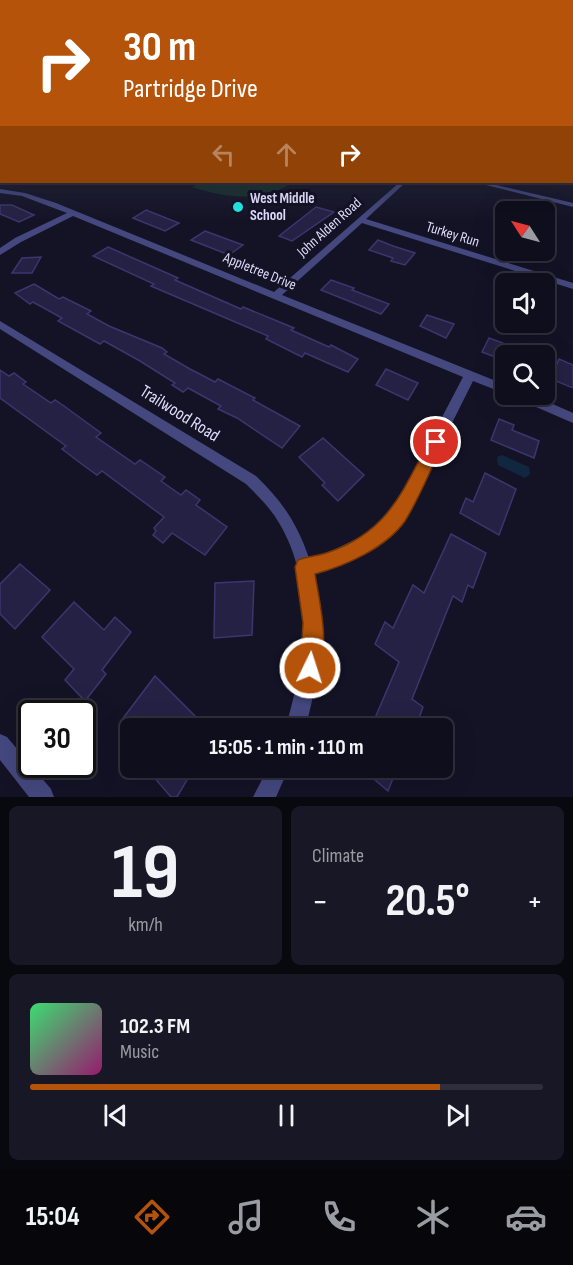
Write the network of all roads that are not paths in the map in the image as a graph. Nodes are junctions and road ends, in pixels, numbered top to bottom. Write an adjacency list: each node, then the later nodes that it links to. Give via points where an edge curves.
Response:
1 (402, 183): 6 (street, John Alden Road)
2 (481, 183): 4 (street)
3 (0, 191): 5 (street, Appletree Drive, via 24,194)
4 (573, 205)
5 (73, 213): 7 (street); 9 (street, Appletree Drive)
6 (360, 219): 8 (street, Turkey Run); 9 (street, John Alden Road)
7 (0, 252)
8 (573, 285)
9 (275, 296): 11 (street, Appletree Drive)
10 (0, 324): 15 (street, Trailwood Road, via 251,480 283,515)
11 (470, 375): 12 (street, Appletree Drive); 15 (street, via 398,516 356,548 331,561)
12 (495, 385)
13 (543, 405): 14 (street)
14 (573, 418)
15 (304, 567): 16 (street, Trailwood Road, via 313,623 310,668)
16 (298, 718)
17 (0, 744): 19 (street)
18 (274, 778): 20 (street)
19 (43, 797)
20 (264, 797)

